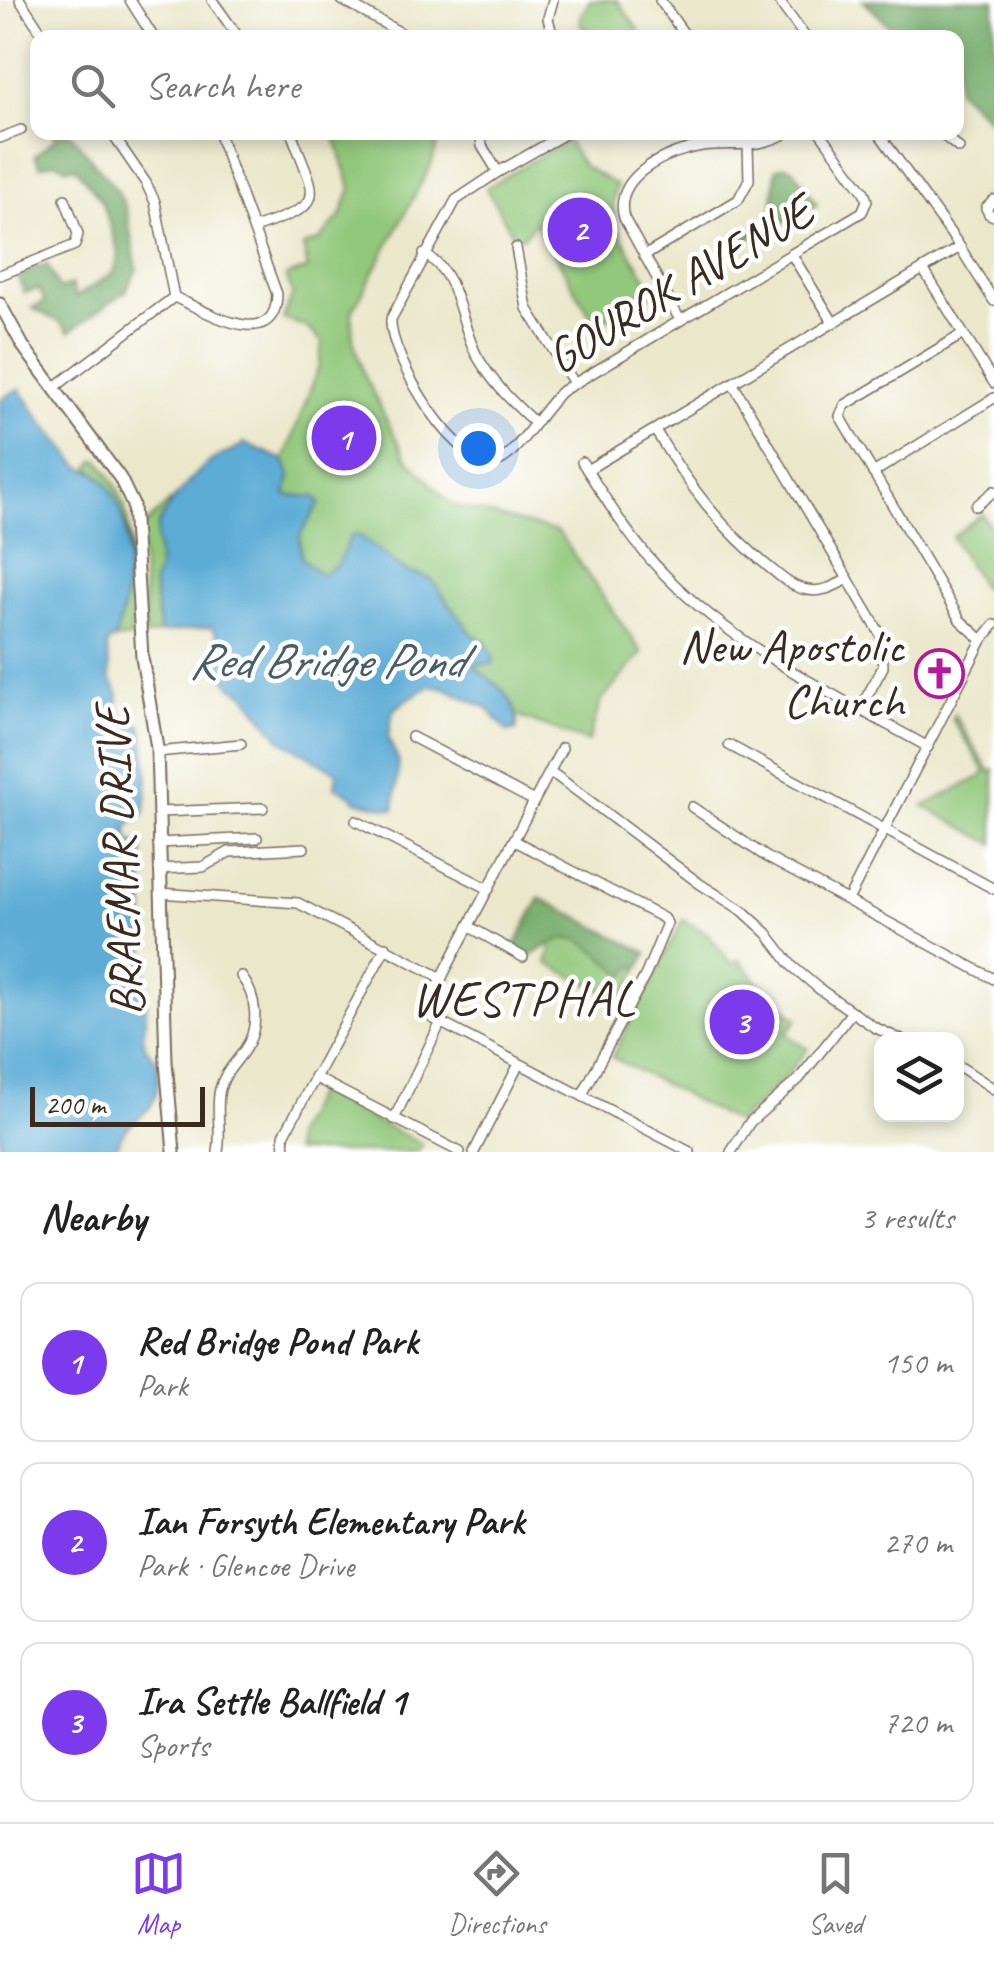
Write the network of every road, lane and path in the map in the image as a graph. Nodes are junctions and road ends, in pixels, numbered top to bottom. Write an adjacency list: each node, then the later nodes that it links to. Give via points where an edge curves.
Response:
1 (20, 0): 8 (street)
2 (130, 0): 9 (street)
3 (212, 0): 10 (street)
4 (342, 0): 11 (street)
5 (553, 0): 12 (street)
6 (660, 0): 13 (street)
7 (778, 0): 14 (street)
8 (41, 30)
9 (149, 30)
10 (233, 30)
11 (396, 30)
12 (551, 30)
13 (682, 30)
14 (800, 30)
15 (21, 130): 16 (street)
16 (0, 138)
17 (117, 140): 40 (street, via 155,202)
18 (221, 140): 32 (street)
19 (294, 140): 32 (street, via 311,198 302,212)
20 (482, 140): 28 (street)
21 (554, 140): 28 (street, GOUROK AVENUE)
22 (772, 140): 26 (street)
23 (826, 140): 36 (street, GOUROK AVENUE, via 864,192 866,205)
24 (884, 140): 33 (street)
25 (949, 140): 27 (street)
26 (748, 146): 37 (street, via 749,180 738,200); 37 (street, via 690,148 636,174 621,202)
27 (959, 148)
28 (498, 172): 35 (street, GOUROK AVENUE, via 456,200)
29 (65, 199): 39 (street, via 78,234 74,245)
30 (994, 200): 31 (street, via 986,208)
31 (994, 216)
32 (254, 228): 40 (street, via 277,294 269,318 242,326)
33 (960, 247): 38 (street); 41 (street)
34 (516, 248): 46 (street, via 527,308)
35 (424, 254): 51 (street, via 446,273 480,360); 51 (street, GOUROK AVENUE, via 390,323 424,403 488,462 509,455)
36 (792, 254): 43 (street, GOUROK AVENUE); 44 (street)
37 (644, 256): 43 (street)
38 (923, 269): 44 (street); 45 (street)
39 (0, 275)
40 (174, 297): 49 (street)
41 (994, 301)
42 (0, 304): 49 (main road, BRAEMAR DRIVE)
43 (680, 320): 46 (street, GOUROK AVENUE)
44 (833, 322): 47 (street)
45 (963, 334): 48 (street); 53 (street, via 842,409 842,421)
46 (574, 383): 51 (street, GOUROK AVENUE)
47 (733, 384): 52 (street); 56 (street)
48 (994, 384)
49 (55, 387): 65 (main road, BRAEMAR DRIVE, via 130,498)
50 (994, 398): 53 (street)
51 (534, 422)
52 (655, 430): 56 (street, via 724,528 789,583 820,591); 59 (street, via 584,466 642,550 692,601)
53 (874, 474): 58 (street, via 960,620)
54 (994, 491): 55 (street)
55 (976, 506)
56 (848, 579): 59 (street, via 883,644 880,675)
57 (994, 624): 58 (street)
58 (982, 640): 63 (street)
59 (860, 709): 63 (street)
60 (412, 737): 67 (street)
61 (241, 744): 65 (street)
62 (728, 745): 72 (street)
63 (928, 747): 72 (street)
64 (562, 748): 66 (street)
65 (157, 752): 70 (main road, BRAEMAR DRIVE)
66 (550, 775): 67 (street); 88 (street, via 742,911 792,966)
67 (534, 800): 74 (street)
68 (692, 806): 81 (street, via 768,858)
69 (263, 808): 70 (street)
70 (158, 812): 75 (main road, BRAEMAR DRIVE)
71 (356, 820): 78 (street)
72 (886, 831): 79 (street); 81 (street)
73 (257, 838): 75 (street)
74 (515, 841): 78 (street); 95 (street, via 668,923)
75 (158, 843): 77 (main road, BRAEMAR DRIVE)
76 (304, 848): 77 (street, via 229,852 203,867)
77 (159, 869): 80 (main road, BRAEMAR DRIVE)
78 (489, 889): 82 (street)
79 (994, 889)
80 (160, 893): 83 (street, via 298,903); 97 (main road, BRAEMAR DRIVE)
81 (848, 900): 87 (street)
82 (470, 927): 84 (street); 86 (street)
83 (386, 948): 86 (street); 93 (street)
84 (523, 956)
85 (241, 976): 98 (street, via 252,996 254,1024 220,1092)
86 (442, 978): 89 (street, via 428,1011)
87 (994, 979)
88 (852, 1012): 90 (street); 103 (street, via 799,1079 750,1122)
89 (441, 1022): 91 (street); 96 (street)
90 (883, 1032)
91 (520, 1064): 95 (street); 101 (street)
92 (964, 1069): 94 (street)
93 (314, 1078): 96 (street); 99 (street, via 284,1135)
94 (994, 1089)
95 (582, 1095): 102 (street)
96 (394, 1119): 100 (street)
97 (174, 1152)
98 (218, 1152)
99 (284, 1152)
100 (460, 1152)
101 (474, 1152)
102 (690, 1152)
103 (732, 1152)

